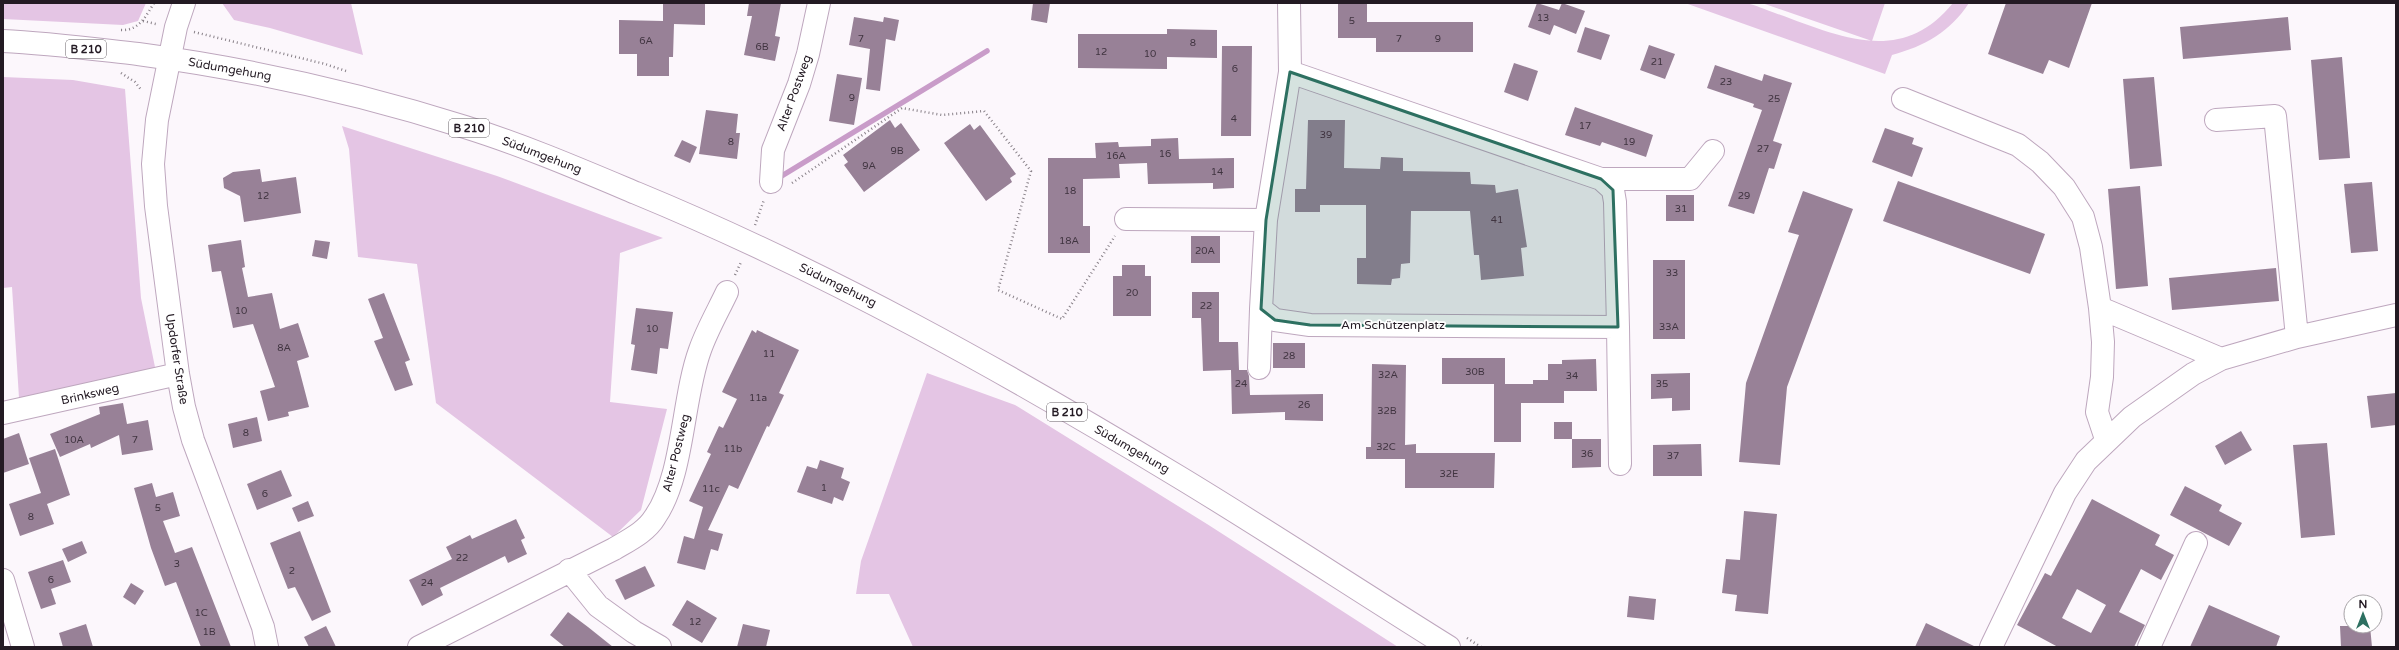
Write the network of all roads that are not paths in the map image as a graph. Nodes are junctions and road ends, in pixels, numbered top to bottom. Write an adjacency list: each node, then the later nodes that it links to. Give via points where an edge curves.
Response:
1 (184, 3): 5 (street, Updorfer Straße)
2 (819, 3): 11 (street, Alter Postweg, via 799,84 773,150)
3 (1289, 3): 6 (street)
4 (3, 42): 5 (street, B 210, via 30,42)
5 (169, 58): 22 (street, Updorfer Straße, via 157,120 153,164); 34 (street, Südumgehung / B 210, via 242,70 364,97 467,127 571,166 750,241 883,307 983,362 1181,478)
6 (1290, 72): 10 (street); 13 (street)
7 (1903, 99): 15 (street, via 2018,145 2040,162 2064,187 2083,217 2092,247)
8 (2216, 120): 19 (street, via 2275,116)
9 (1713, 151): 10 (street, via 1690,178)
10 (1601, 179): 18 (street, via 1612,190 1615,202)
11 (770, 182)
12 (1126, 219): 13 (street)
13 (1266, 220): 16 (street)
14 (727, 292): 27 (street, Alter Postweg, via 699,350 675,463 665,499 655,518 640,533)
15 (2100, 308): 20 (street); 24 (street, via 2102,349 2097,412)
16 (1261, 309): 18 (street, Am Schützenplatz, via 1275,320 1310,325); 21 (street)
17 (2396, 315): 19 (street)
18 (1618, 327): 25 (street)
19 (2297, 336): 20 (street)
20 (2220, 359): 24 (street, via 2163,394)
21 (1259, 368)
22 (178, 374): 23 (street, Brinksweg); 31 (street, Updorfer Straße, via 193,440 263,627)
23 (3, 413)
24 (2106, 439): 29 (street, via 2086,461 2065,493)
25 (1620, 464)
26 (2196, 543): 35 (street)
27 (569, 570): 32 (street, Alter Postweg); 33 (street, via 598,606)
28 (3, 580): 30 (street)
29 (1998, 645)
30 (23, 647)
31 (267, 647)
32 (419, 647)
33 (660, 647)
34 (1449, 647)
35 (2149, 647)

